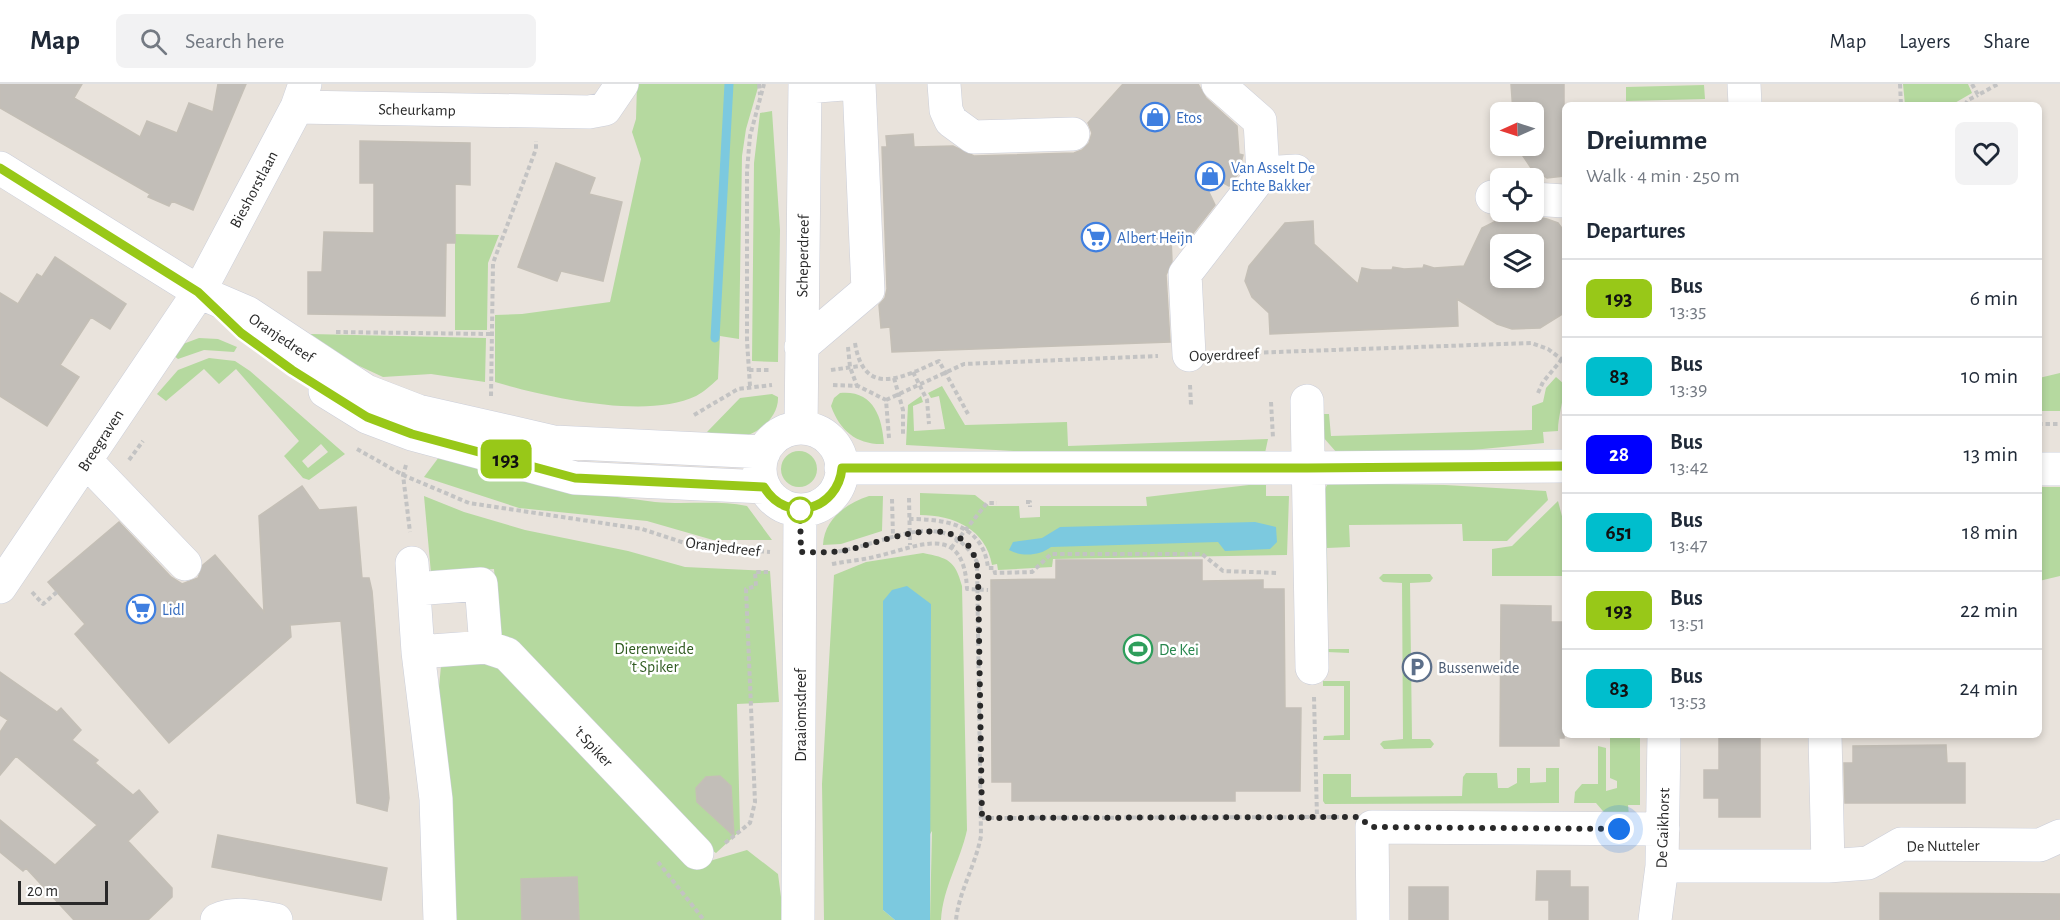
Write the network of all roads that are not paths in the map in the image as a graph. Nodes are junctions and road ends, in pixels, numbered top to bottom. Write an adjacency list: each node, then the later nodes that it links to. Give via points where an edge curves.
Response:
1 (622, 84): 8 (street, Scheurkamp, via 605,109 589,112)
2 (843, 84): 6 (street)
3 (859, 84): 17 (street, via 868,290)
4 (944, 84): 10 (street, via 951,121 973,136)
5 (1744, 84): 9 (street)
6 (805, 86): 17 (street, Scheperdreef)
7 (1229, 92): 13 (street, via 1260,121)
8 (301, 95): 16 (street, Bieshorstlaan)
9 (1745, 102)
10 (1073, 134)
11 (0, 168): 16 (street)
12 (1296, 171): 13 (street)
13 (1263, 173): 18 (street, via 1185,274)
14 (1544, 200): 15 (street)
15 (1562, 201)
16 (198, 292): 21 (street, Oranjedreef, via 248,313 366,391 418,411 554,442); 22 (street, Breegraven); 28 (street, Oranjedreef, via 241,333 292,370 367,417 412,434 575,478)
17 (801, 347): 20 (street, Scheperdreef)
18 (1189, 356)
19 (1306, 401): 25 (street)
20 (801, 428): 21 (street, via 775,437); 24 (street, via 830,440)
21 (764, 452): 28 (street, via 760,469)
22 (86, 461): 30 (street); 31 (street, Breegraven)
23 (1562, 466): 25 (street)
24 (842, 468): 25 (street); 29 (street, via 839,484 830,498 816,507)
25 (1308, 468): 34 (street)
26 (2042, 469): 27 (street)
27 (2060, 469)
28 (764, 487): 29 (street, via 779,504)
29 (800, 510): 45 (street, Draaiomsdreef)
30 (185, 564)
31 (0, 587)
32 (486, 647): 33 (street, 't Spiker); 33 (street, via 482,584 413,576); 39 (street, 't Spiker, via 507,654)
33 (418, 652): 44 (street, via 435,799)
34 (1312, 668)
35 (1664, 738): 37 (street, De Gaikhorst)
36 (1824, 738): 40 (street)
37 (1664, 829): 41 (street, De Gaikhorst); 46 (street, via 1372,827)
38 (2060, 836): 40 (street, De Nutteler, via 2040,845 1901,844 1868,862)
39 (698, 853)
40 (1828, 866): 41 (street, De Nutteler)
41 (1662, 867): 47 (street, De Gaikhorst)
42 (217, 920): 43 (street, via 237,915)
43 (276, 920)
44 (440, 920)
45 (798, 920)
46 (1373, 920)
47 (1655, 920)

